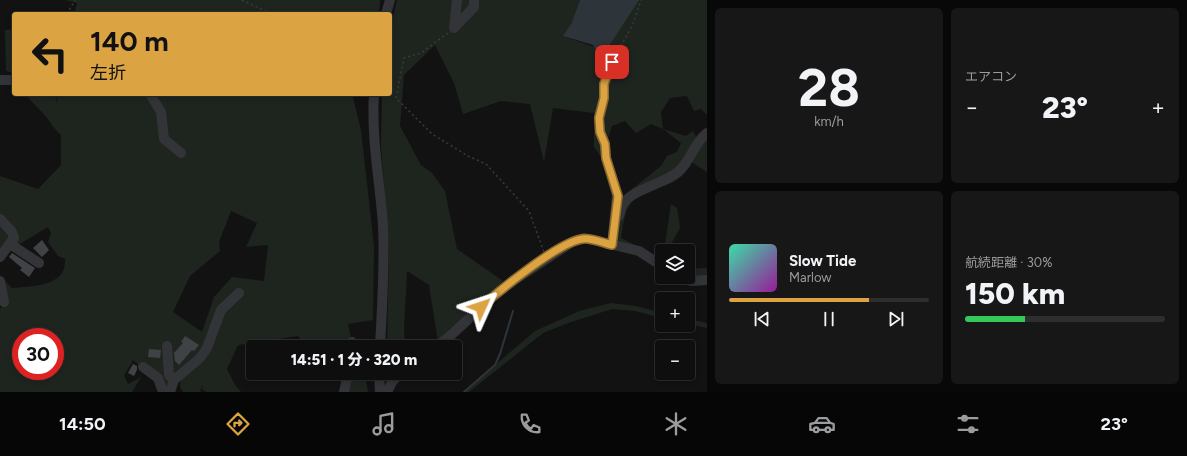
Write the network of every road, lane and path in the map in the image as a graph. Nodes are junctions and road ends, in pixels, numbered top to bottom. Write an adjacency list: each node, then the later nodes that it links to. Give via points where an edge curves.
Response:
1 (75, 0): 7 (path)
2 (242, 0): 8 (path)
3 (390, 0): 9 (street)
4 (457, 0): 10 (street)
5 (474, 0): 10 (street, via 474,7)
6 (641, 0): 11 (path, via 634,24)
7 (68, 12)
8 (268, 12)
9 (387, 12)
10 (454, 28): 23 (path, via 421,53 404,58 396,98 432,134 486,164 529,211)
11 (612, 62): 19 (street, via 604,84 604,98 599,118 606,158 618,196)
12 (0, 80): 13 (street)
13 (12, 80)
14 (151, 96): 17 (street, via 161,112 164,139)
15 (374, 96): 31 (street, via 374,133 383,226)
16 (707, 133): 19 (street, via 695,146 680,171 631,197 623,204)
17 (181, 154)
18 (0, 219): 20 (street, via 12,232 14,238)
19 (613, 231): 21 (street)
20 (10, 244): 22 (street); 25 (street)
21 (612, 245): 23 (street, via 584,238 572,242); 24 (street, via 639,252)
22 (0, 257)
23 (546, 258): 32 (street, via 491,298)
24 (655, 262)
25 (39, 263)
26 (707, 280): 28 (street)
27 (0, 281): 30 (street)
28 (695, 281)
29 (239, 293): 35 (street, via 221,310 207,348 200,358)
30 (4, 302)
31 (380, 340)
32 (445, 340)
33 (167, 346): 35 (street, via 169,374)
34 (143, 368): 39 (street, via 158,378)
35 (174, 380): 40 (street)
36 (347, 380): 41 (street)
37 (379, 380): 42 (street)
38 (394, 380): 43 (street)
39 (163, 392)
40 (170, 392)
41 (344, 392)
42 (380, 392)
43 (387, 392)

